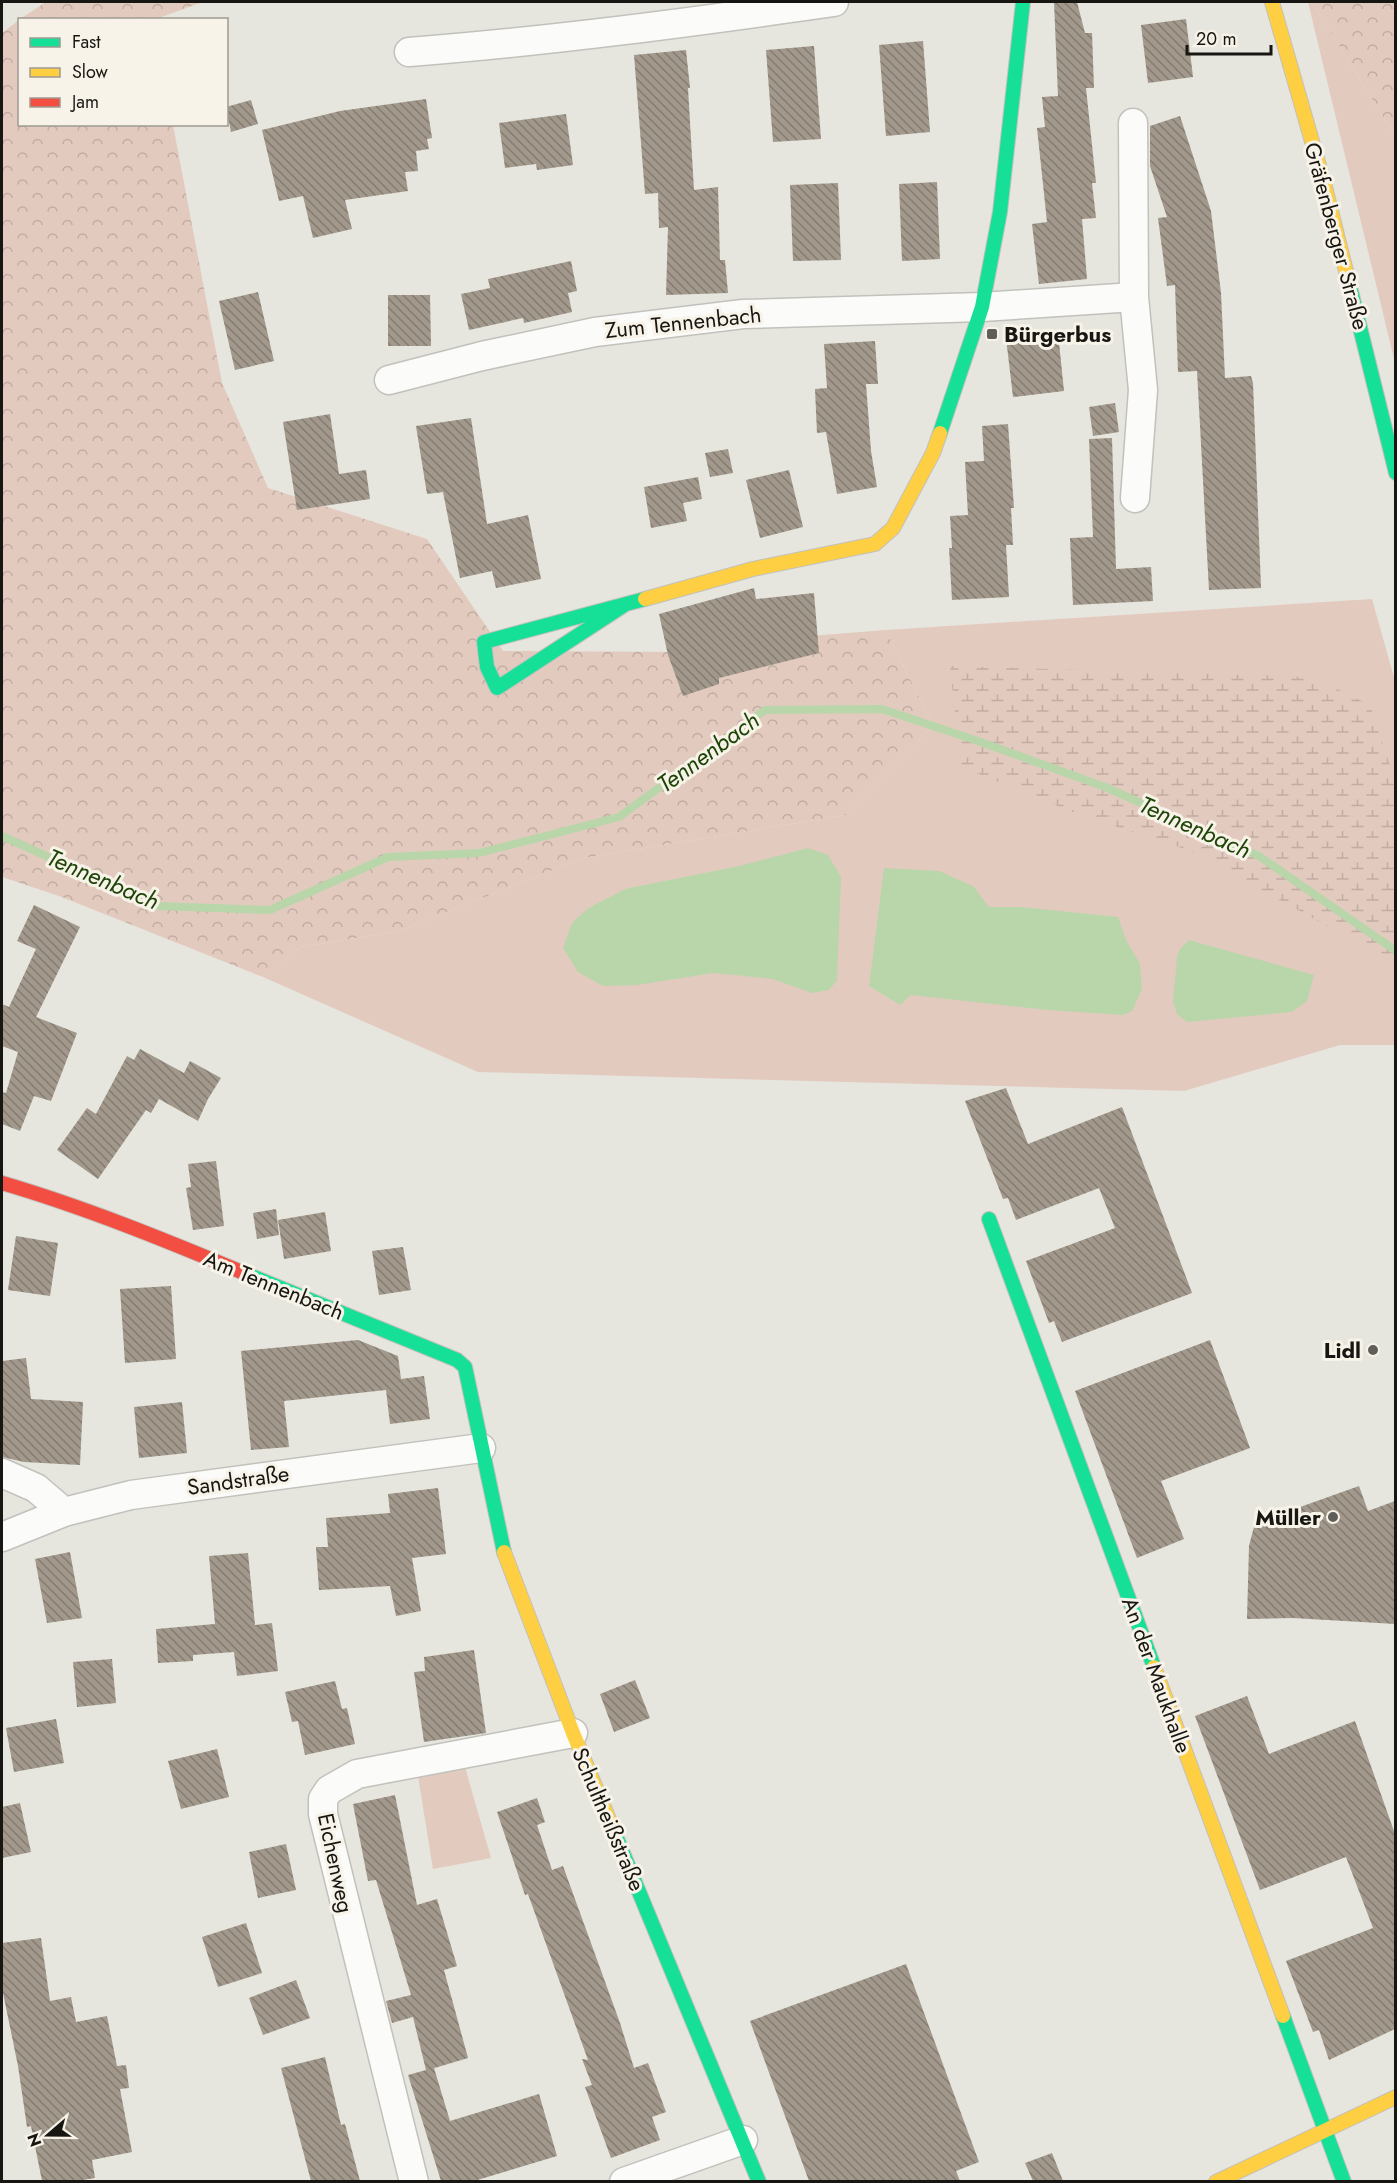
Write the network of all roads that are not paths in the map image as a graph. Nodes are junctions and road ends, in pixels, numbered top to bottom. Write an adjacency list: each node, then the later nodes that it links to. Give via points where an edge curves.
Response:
1 (834, 2): 4 (street, via 588,35)
2 (1023, 2): 7 (street, via 1000,212)
3 (1272, 2): 9 (street, Gräfenberger Straße, via 1324,183)
4 (409, 52)
5 (1133, 123): 6 (street)
6 (1134, 297): 7 (street, Zum Tennenbach); 10 (street, via 1143,390)
7 (982, 307): 8 (street, Zum Tennenbach, via 744,314 596,332); 11 (street, via 933,453 893,528 874,544 753,569)
8 (389, 380)
9 (1395, 473)
10 (1135, 498)
11 (626, 603): 11 (street, via 586,629 497,688 487,668 484,642)
12 (2, 1183): 14 (street, Am Tennenbach, via 162,1240 457,1360 468,1374)
13 (989, 1220): 20 (street, An der Maukhalle)
14 (481, 1448): 16 (street, Sandstraße, via 163,1490); 18 (street, Schultheißstraße, via 506,1560)
15 (2, 1473): 16 (street, via 36,1488)
16 (64, 1512): 17 (street, Sandstraße)
17 (2, 1537)
18 (573, 1733): 21 (street, Schultheißstraße); 22 (street, Eichenweg, via 357,1774 329,1790 323,1798 323,1814)
19 (1395, 2097): 20 (street)
20 (1326, 2130): 25 (street); 26 (street, An der Maukhalle)
21 (743, 2140): 23 (street); 24 (street, Schultheißstraße)
22 (414, 2181)
23 (624, 2181)
24 (759, 2181)
25 (1216, 2181)
26 (1344, 2181)

